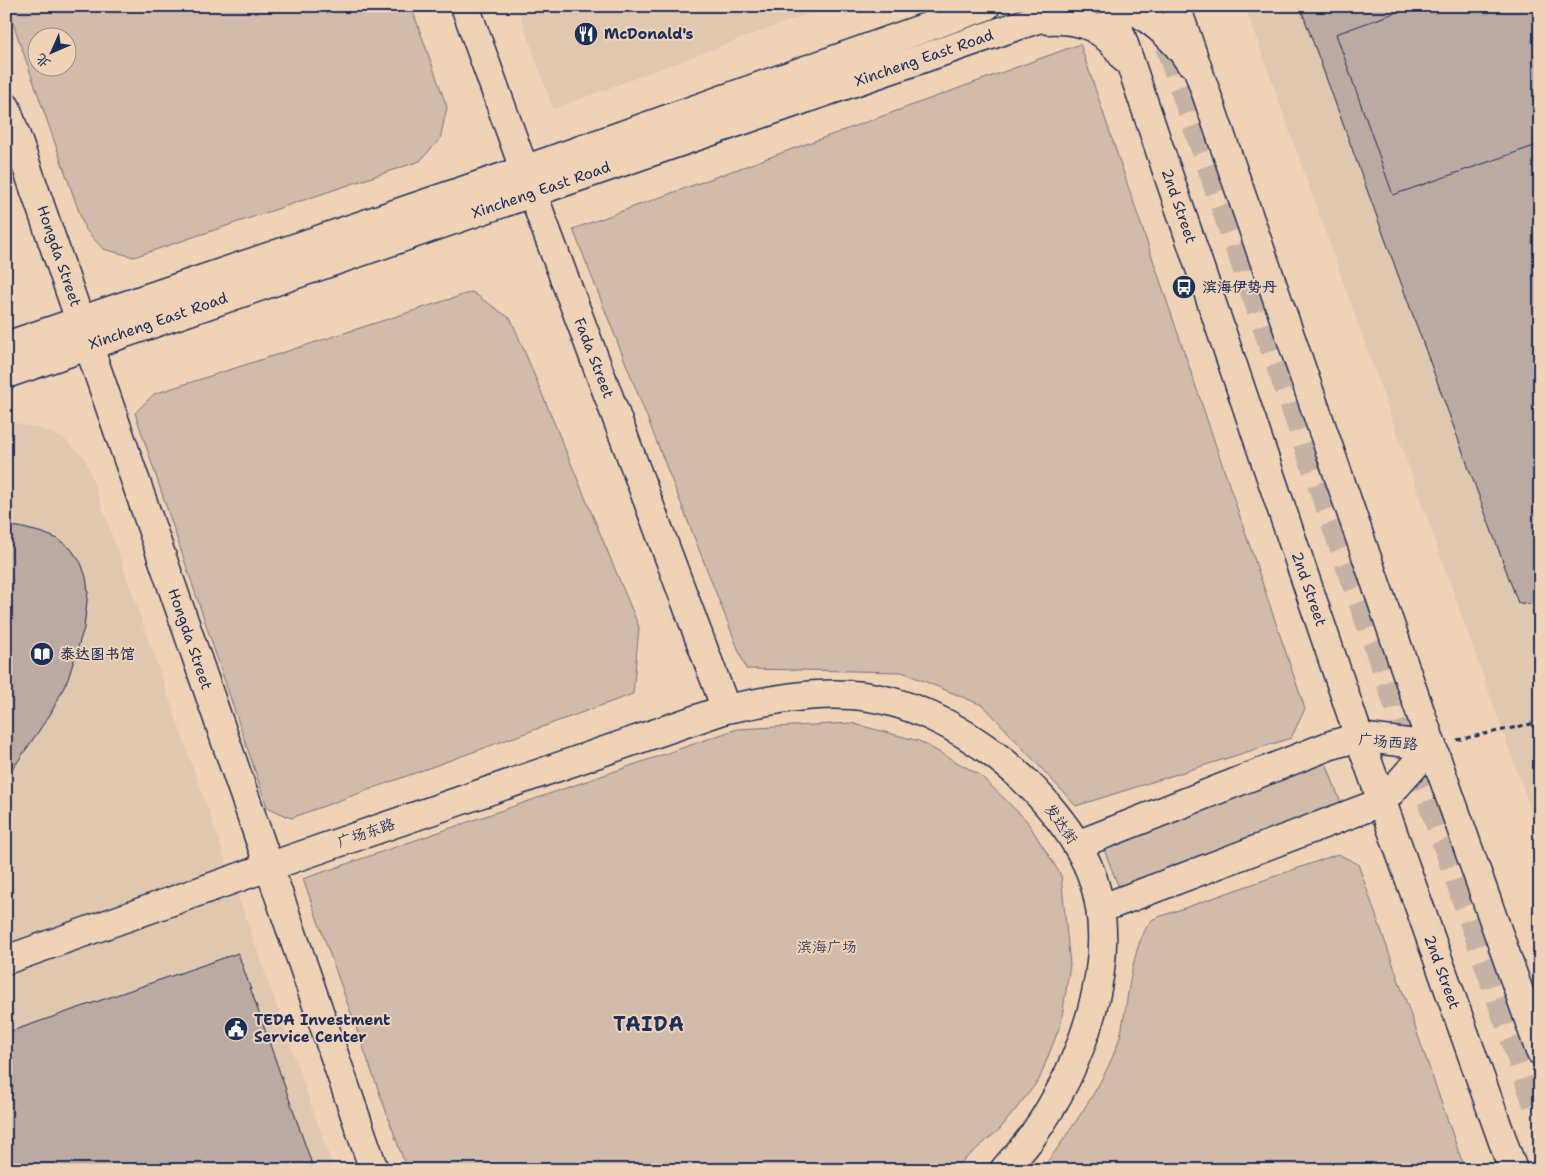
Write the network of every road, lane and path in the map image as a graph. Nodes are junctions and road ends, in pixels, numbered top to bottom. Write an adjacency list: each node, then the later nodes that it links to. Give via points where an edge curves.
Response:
1 (465, 6): 12 (main road, Fada Street)
2 (986, 6): 12 (main road, Xincheng East Road)
3 (1055, 6): 8 (main road)
4 (1075, 6): 8 (main road, Xincheng East Road)
5 (1111, 6): 9 (main road, 2nd Street)
6 (1128, 6): 10 (main road, via 1172,39 1184,52)
7 (1176, 6): 10 (main road)
8 (1032, 21): 9 (main road, via 1079,21 1091,27 1118,48); 12 (main road, Xincheng East Road)
9 (1134, 74): 18 (main road, 2nd Street)
10 (1205, 88): 19 (main road)
11 (6, 108): 13 (main road, Hongda Street)
12 (528, 181): 13 (main road, Xincheng East Road); 16 (main road, Fada Street)
13 (86, 332): 14 (main road, Xincheng East Road); 15 (main road, Xincheng East Road); 22 (main road, Hongda Street)
14 (6, 346)
15 (6, 374)
16 (726, 708): 21 (main road, 发达街, via 818,695 852,695 890,702 926,714 959,730 1017,772 1044,800); 22 (main road, 广场东路)
17 (1540, 722): 19 (path)
18 (1359, 737): 19 (main road, 广场西路); 20 (main road, 2nd Street); 21 (main road, 广场西路, via 1331,745)
19 (1432, 746): 20 (main road, 广场西路); 25 (main road)
20 (1382, 802): 23 (main road, 广场西路); 28 (main road, 2nd Street)
21 (1077, 845): 23 (main road, 发达街, via 1093,878)
22 (268, 867): 24 (main road, 广场东路); 26 (main road, Hongda Street)
23 (1100, 909): 27 (main road, 发达街, via 1103,938 1100,973 1081,1045 1048,1112 1030,1140)
24 (6, 960)
25 (1540, 1051)
26 (374, 1170)
27 (1004, 1170)
28 (1513, 1170)

